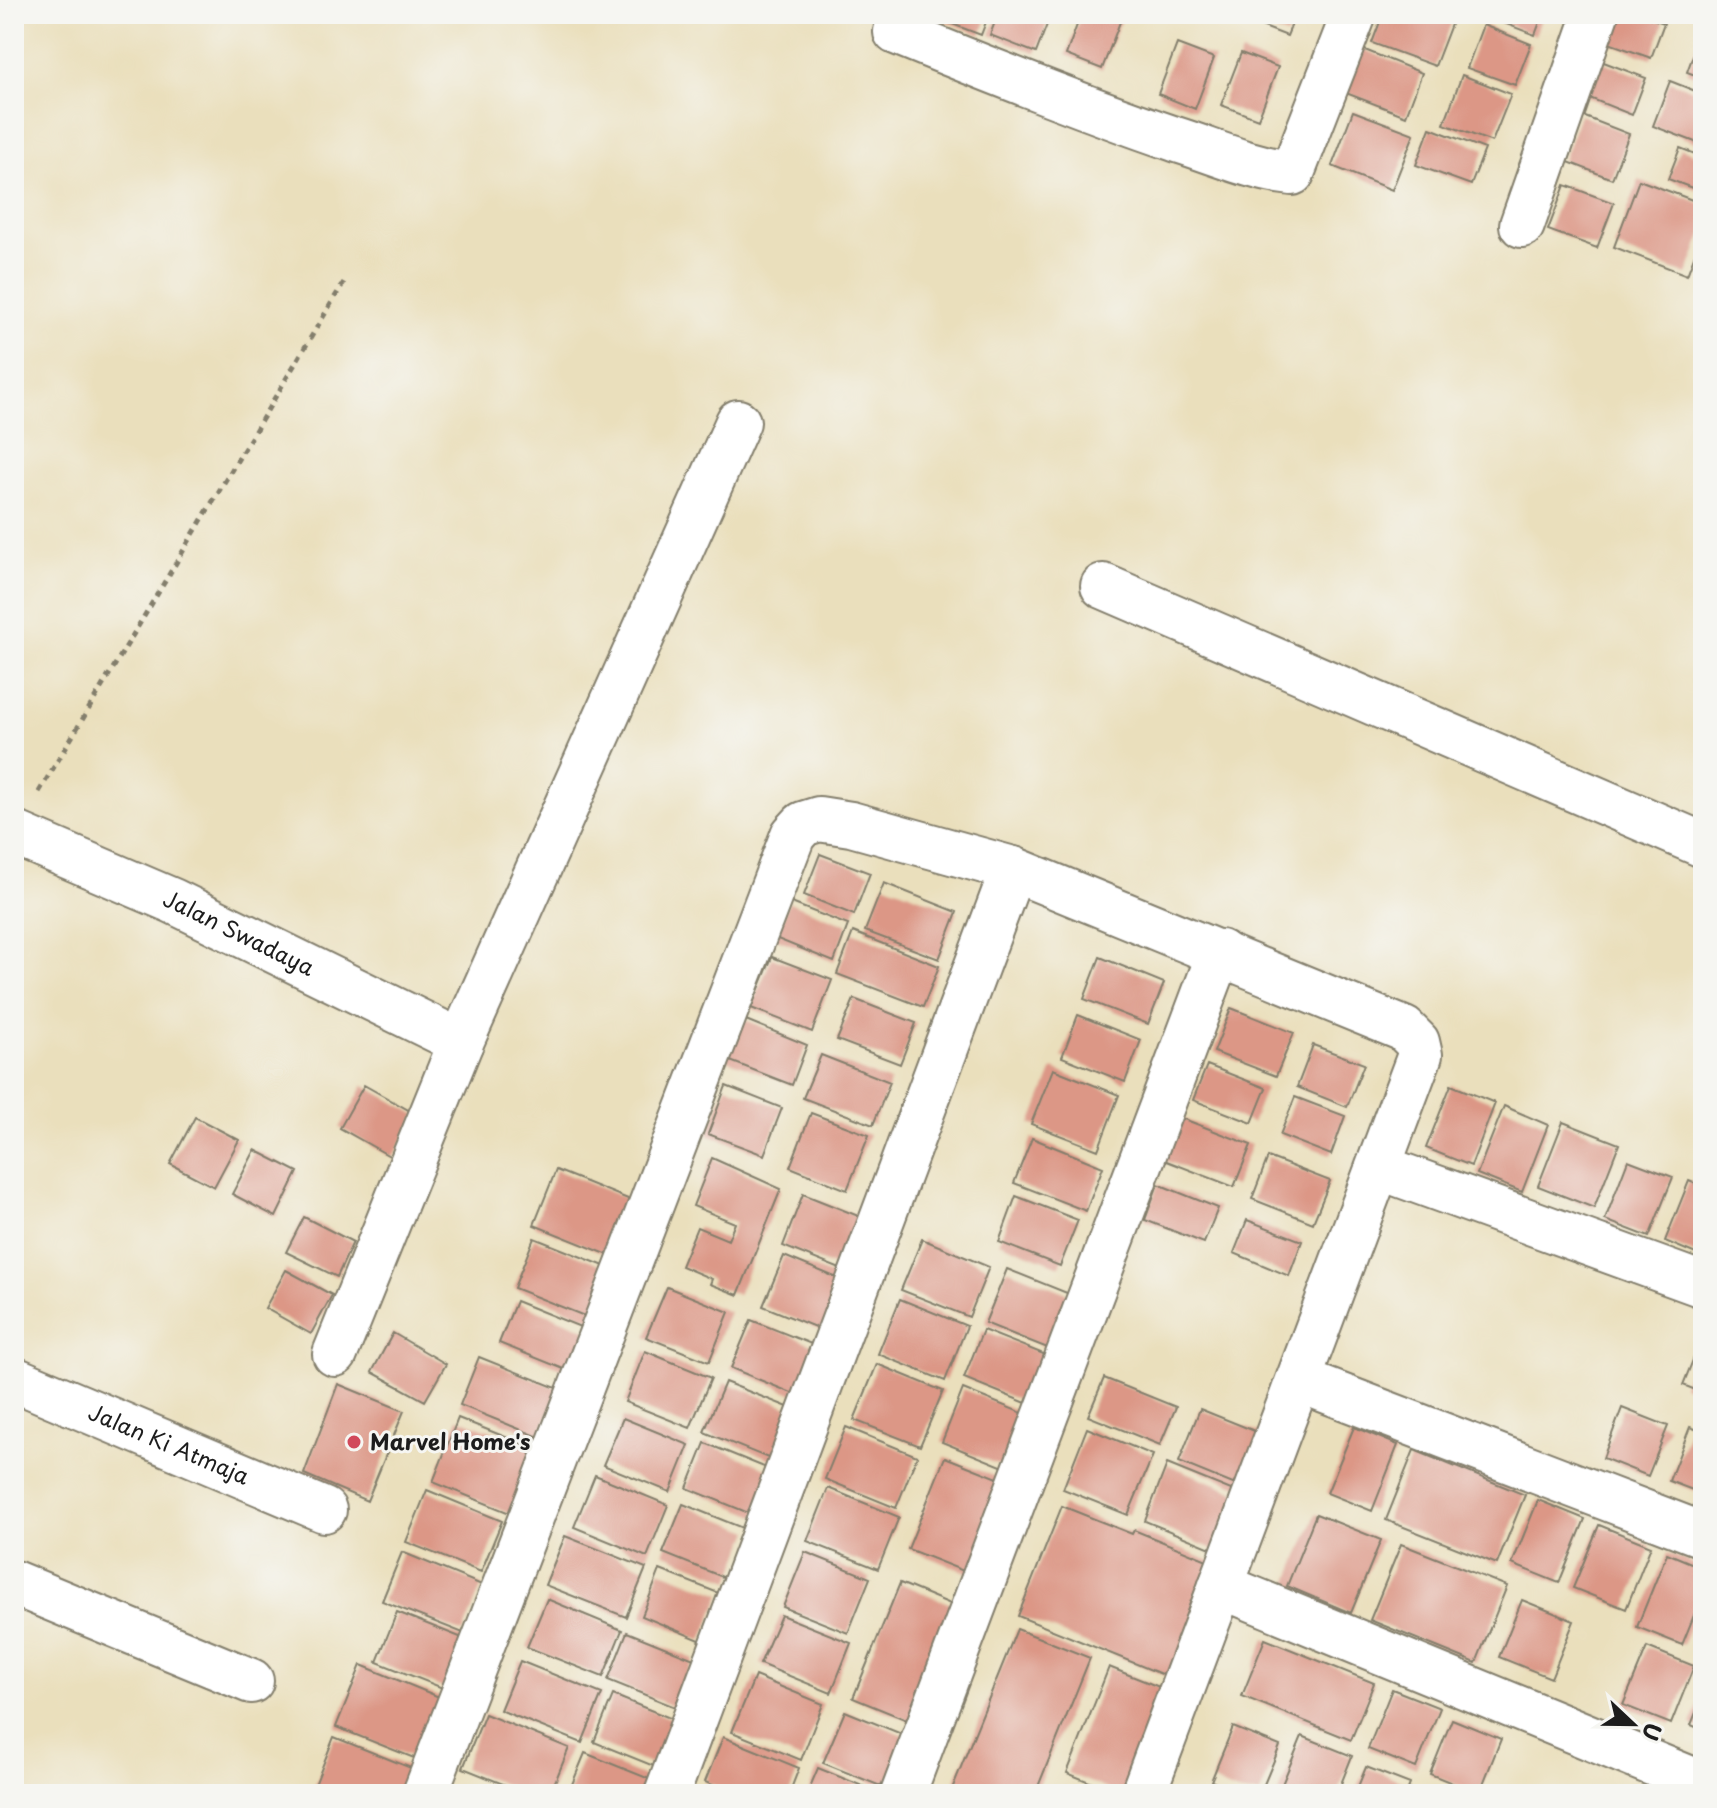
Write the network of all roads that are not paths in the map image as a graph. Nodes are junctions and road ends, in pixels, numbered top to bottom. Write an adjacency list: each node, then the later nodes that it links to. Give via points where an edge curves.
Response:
1 (901, 14): 2 (street, via 896,32 982,69 1286,173 1292,173 1300,157)
2 (1354, 14)
3 (1596, 14): 4 (street)
4 (1522, 225)
5 (738, 422): 11 (street)
6 (1103, 586): 8 (street)
7 (14, 833): 11 (street, Jalan Swadaya, via 173,901)
8 (1703, 845)
9 (1013, 869): 10 (street); 23 (street, via 819,819 803,824 793,835); 24 (street)
10 (1220, 952): 12 (street, via 1404,1029 1417,1042 1420,1055); 25 (street)
11 (461, 1042): 14 (street)
12 (1379, 1167): 13 (street); 16 (street)
13 (1703, 1285)
14 (335, 1354)
15 (14, 1379): 17 (street, Jalan Ki Atmaja)
16 (1299, 1380): 18 (street); 20 (street)
17 (324, 1510)
18 (1703, 1535)
19 (14, 1583): 21 (street)
20 (1221, 1586): 22 (street); 26 (street)
21 (251, 1681)
22 (1703, 1784)
23 (425, 1794)
24 (667, 1794)
25 (903, 1794)
26 (1143, 1794)

